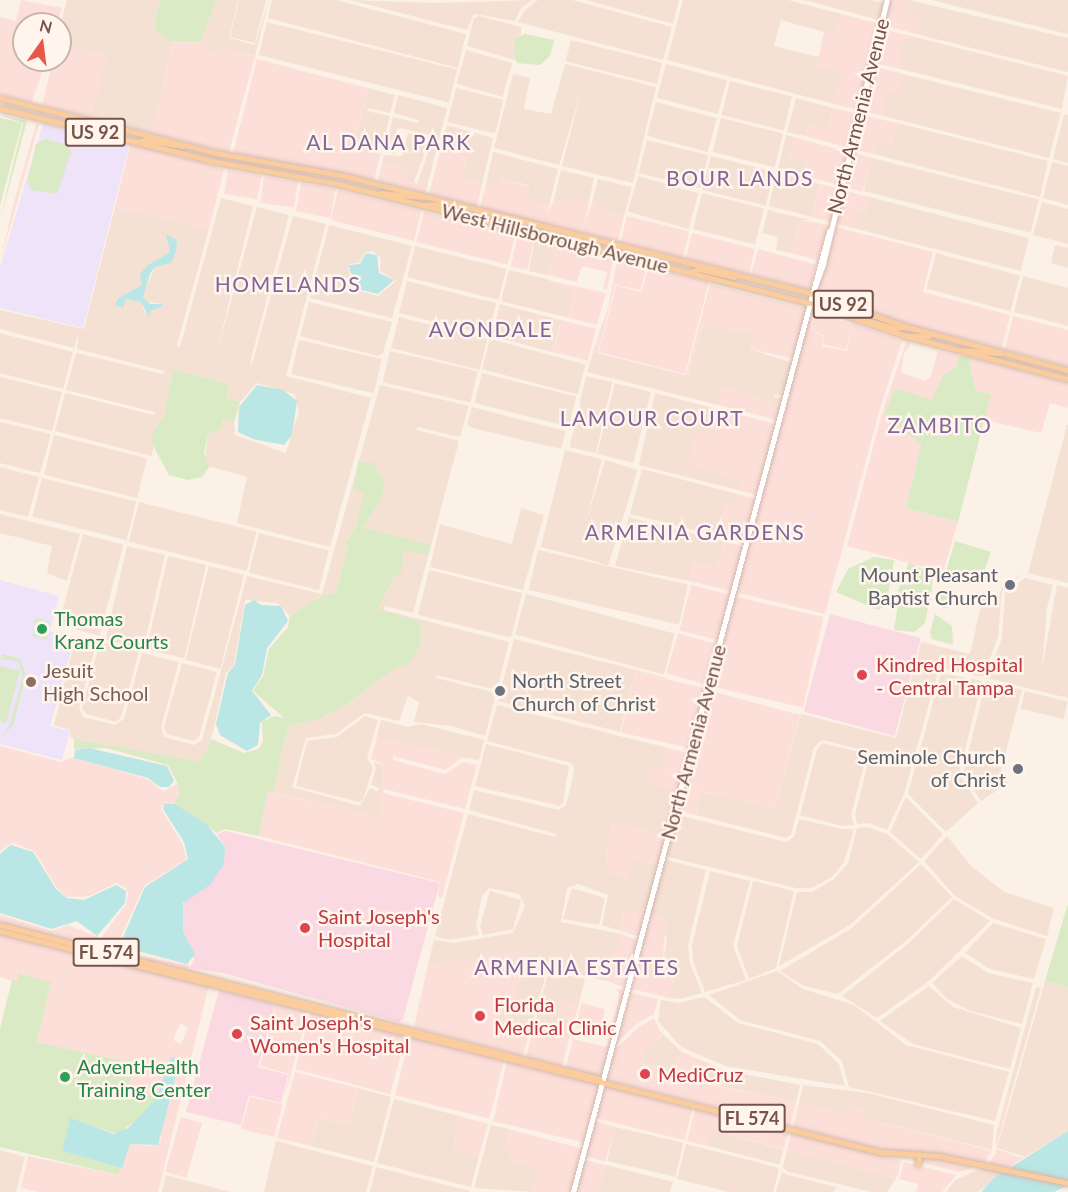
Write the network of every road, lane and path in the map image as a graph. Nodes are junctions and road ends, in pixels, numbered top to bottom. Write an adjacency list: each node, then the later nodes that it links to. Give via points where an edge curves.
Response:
1 (887, 0): 12 (main road, North Armenia Avenue)
2 (0, 98): 5 (main road, West Hillsborough Avenue / US 92)
3 (0, 108): 4 (main road, West Hillsborough Avenue / US 92)
4 (134, 142): 5 (main road); 6 (main road, West Hillsborough Avenue / US 92)
5 (188, 146): 7 (main road, West Hillsborough Avenue / US 92, via 324,171)
6 (376, 194): 7 (main road); 8 (main road, West Hillsborough Avenue / US 92)
7 (426, 196): 9 (main road, West Hillsborough Avenue / US 92)
8 (424, 206): 9 (main road, via 432,202); 10 (main road, West Hillsborough Avenue / US 92)
9 (478, 210): 11 (main road, West Hillsborough Avenue / US 92)
10 (690, 273): 11 (main road, via 699,269); 13 (main road, West Hillsborough Avenue / US 92)
11 (747, 277): 12 (main road, West Hillsborough Avenue / US 92)
12 (813, 293): 13 (main road, North Armenia Avenue); 15 (main road, West Hillsborough Avenue / US 92)
13 (810, 303): 14 (main road, West Hillsborough Avenue / US 92); 27 (main road, North Armenia Avenue)
14 (857, 319): 15 (main road, via 894,328); 16 (main road, West Hillsborough Avenue / US 92)
15 (907, 327): 17 (main road, West Hillsborough Avenue / US 92)
16 (906, 336): 17 (main road); 18 (main road, West Hillsborough Avenue / US 92)
17 (957, 340): 19 (main road, West Hillsborough Avenue / US 92)
18 (960, 350): 19 (main road); 20 (main road, West Hillsborough Avenue / US 92)
19 (1002, 352): 21 (main road, West Hillsborough Avenue / US 92)
20 (1002, 361): 21 (main road); 23 (main road, West Hillsborough Avenue / US 92)
21 (1035, 361): 22 (main road, West Hillsborough Avenue / US 92)
22 (1068, 370)
23 (1068, 379)
24 (0, 925): 26 (main road, FL 574)
25 (0, 931): 26 (main road, FL 574)
26 (212, 981): 27 (main road, FL 574)
27 (603, 1080): 28 (main road, FL 574, via 880,1152); 31 (main road, North Armenia Avenue)
28 (919, 1154): 29 (main road); 30 (main road, FL 574)
29 (918, 1164)
30 (1068, 1183)
31 (573, 1192)

